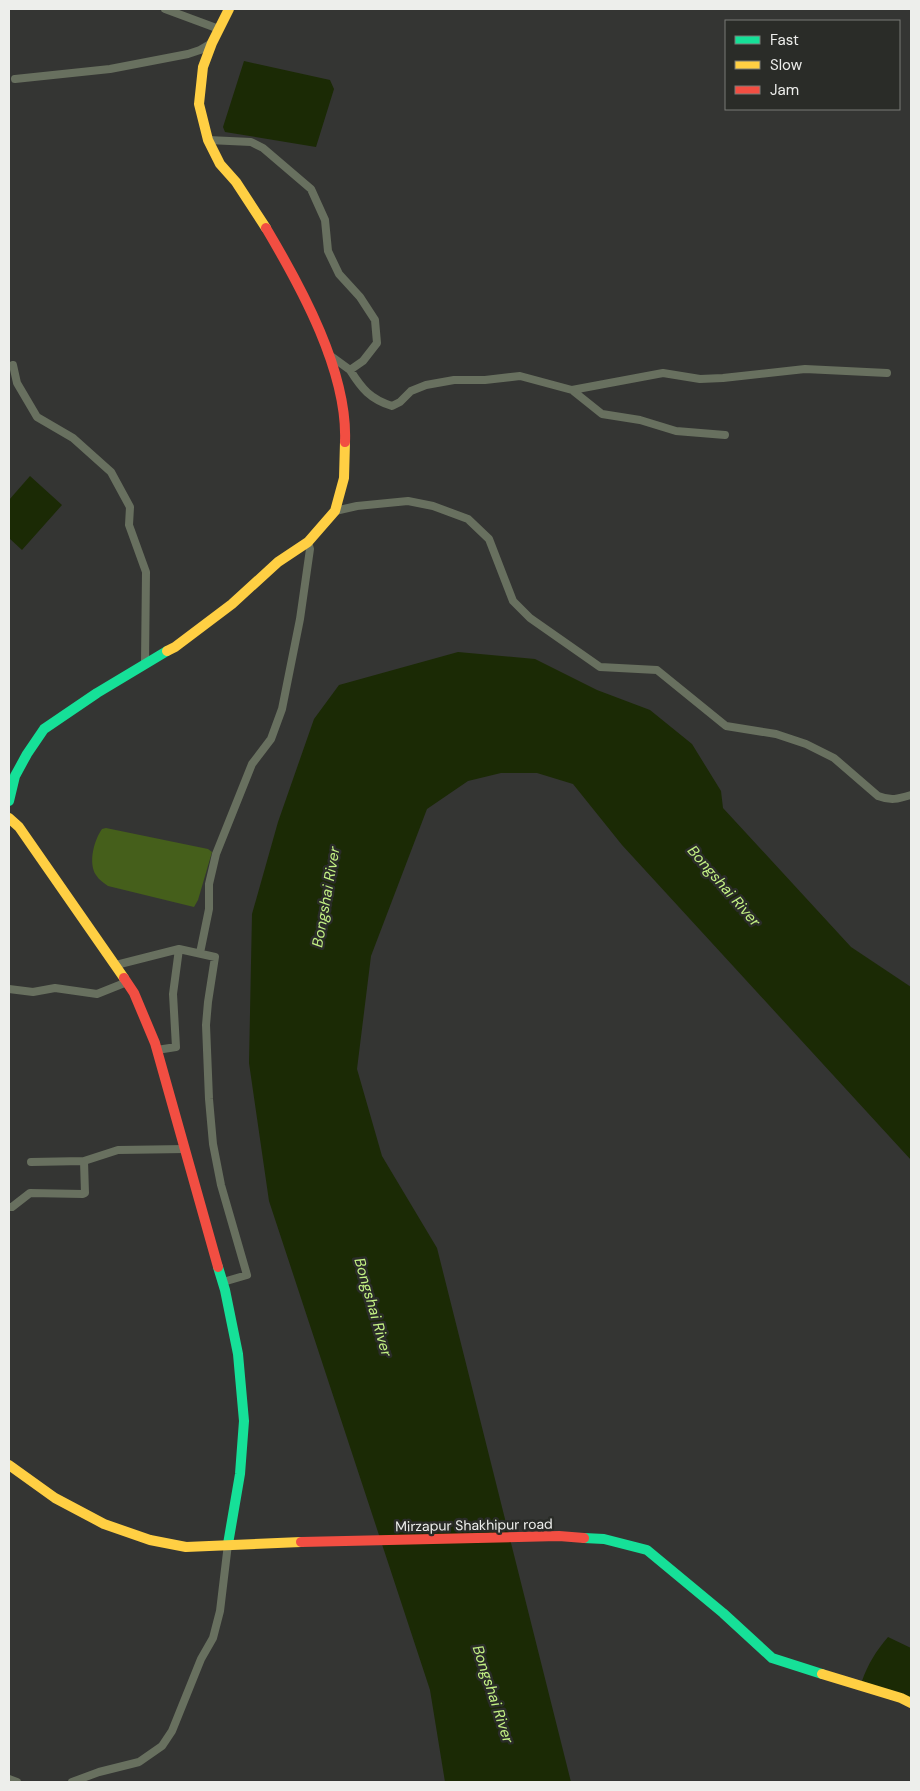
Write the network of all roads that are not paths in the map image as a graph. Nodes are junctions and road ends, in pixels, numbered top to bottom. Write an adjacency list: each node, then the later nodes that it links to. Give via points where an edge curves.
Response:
1 (165, 9): 3 (street)
2 (229, 9): 3 (street)
3 (219, 29): 4 (street)
4 (212, 43): 5 (street, via 188,54 110,69); 6 (street, via 203,67 200,104)
5 (15, 78)
6 (208, 140): 7 (street, via 220,164 256,210 304,297); 9 (street, via 251,142 263,148 311,189 325,220 328,251 339,274 375,320 377,344 363,361)
7 (328, 354): 9 (street); 13 (street, via 337,378 346,429 344,478)
8 (13, 365): 15 (street, via 17,383 37,417 73,438 111,472 130,507 129,525 146,572)
9 (350, 370): 11 (street, via 361,388 378,402 392,406 411,391 454,380 520,376)
10 (887, 373): 11 (street, via 805,369 700,378 663,373)
11 (572, 390): 12 (street, via 602,414 640,420 676,431)
12 (725, 435)
13 (335, 511): 14 (street); 16 (street, via 408,501 468,519 490,539 513,600 530,618 600,667 657,670 726,726 776,734 806,744 834,758 878,796 896,800)
14 (308, 542): 15 (street, via 278,562 232,604 174,647); 20 (street, via 310,549 300,619 282,709 271,739 252,764 216,854)
15 (145, 663): 17 (street, via 44,728 15,776)
16 (911, 795)
17 (9, 801)
18 (9, 818): 21 (street, via 19,827)
19 (179, 949): 20 (street); 21 (street); 24 (street, via 173,994 176,1046)
20 (200, 953): 29 (street, via 215,956 206,1025 213,1144 221,1185 247,1274)
21 (116, 965): 22 (street)
22 (127, 982): 23 (street, via 97,994 55,988 33,992); 24 (street)
23 (9, 989)
24 (157, 1050): 25 (street)
25 (185, 1149): 26 (street, via 118,1150); 29 (street)
26 (84, 1161): 27 (street); 28 (street, via 85,1193 30,1193)
27 (31, 1162)
28 (9, 1207)
29 (222, 1282): 31 (street, via 238,1354 244,1421 240,1474)
30 (9, 1465): 31 (street, Mirzapur Shakhipur road, via 55,1498 104,1524 150,1540 186,1547)
31 (228, 1544): 32 (street, Mirzapur Shakhipur road, via 558,1536 604,1539 647,1550 772,1658); 35 (street, via 213,1638 201,1659 172,1731 162,1746 139,1762)
32 (911, 1703)
33 (9, 1780): 34 (street)
34 (17, 1782)
35 (72, 1782)

